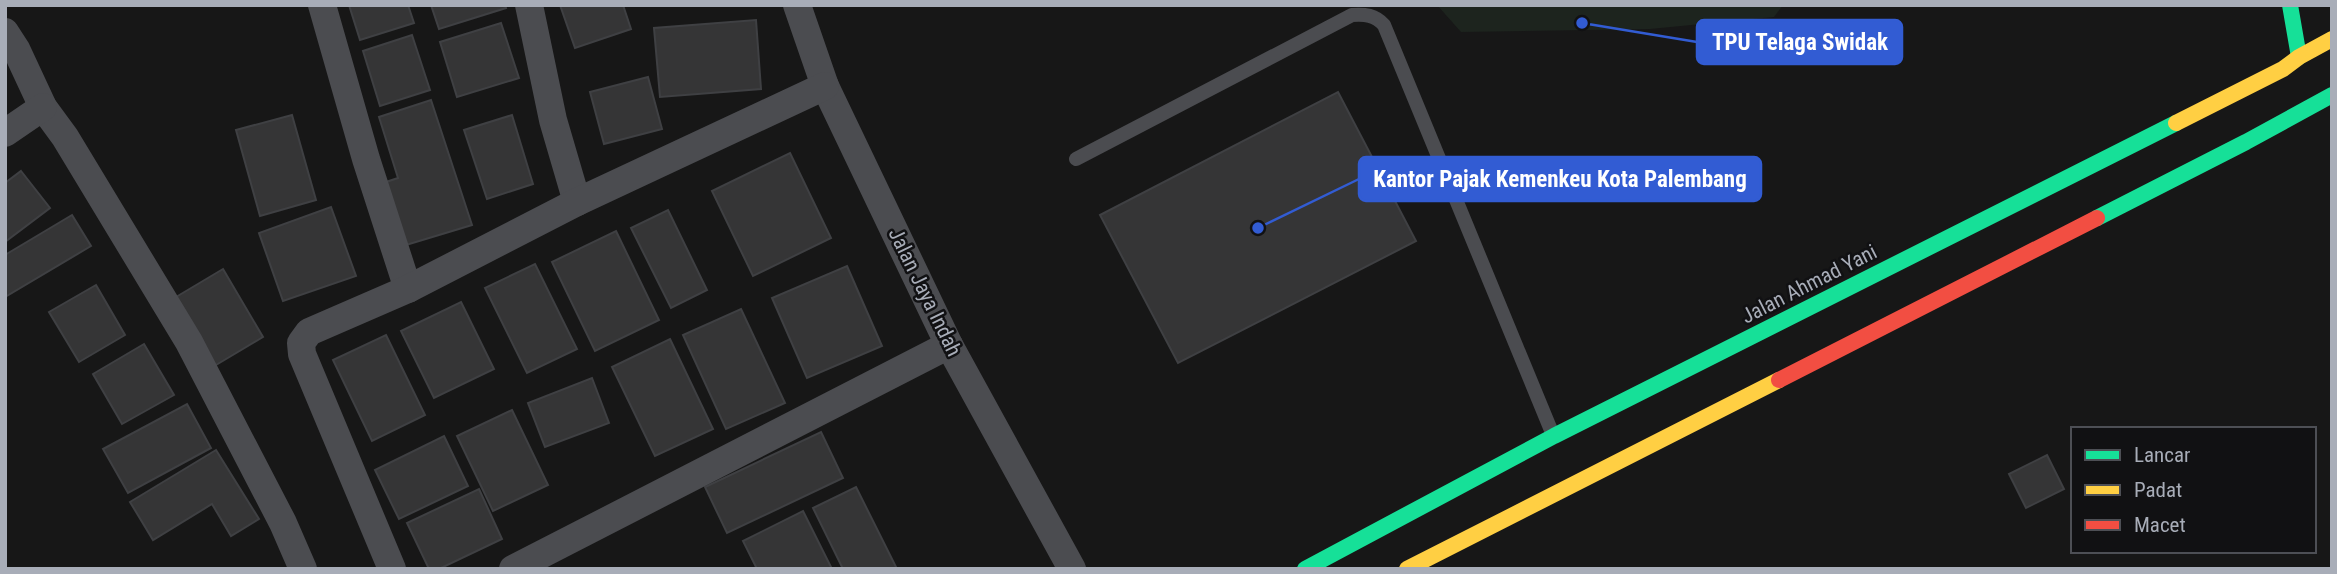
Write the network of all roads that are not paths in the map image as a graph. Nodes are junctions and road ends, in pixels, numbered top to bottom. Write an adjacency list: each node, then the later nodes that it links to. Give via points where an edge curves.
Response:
1 (322, 5): 14 (street)
2 (529, 5): 13 (street, via 553,120)
3 (797, 5): 8 (street, Jalan Jaya Indah)
4 (2290, 5): 7 (main road)
5 (5, 32): 10 (street)
6 (2332, 39): 7 (main road, Jalan Ahmad Yani)
7 (2301, 63): 16 (main road, Jalan Ahmad Yani)
8 (825, 86): 13 (street); 15 (street, Jalan Jaya Indah)
9 (2332, 96): 22 (main road, via 2312,98 2233,148)
10 (43, 107): 11 (street); 17 (street, via 189,341)
11 (5, 133)
12 (1076, 159): 16 (lane, via 1352,15 1379,19)
13 (577, 202): 14 (street)
14 (408, 289): 18 (street, via 309,332 300,343)
15 (949, 345): 19 (street); 20 (street, Jalan Jaya Indah)
16 (1554, 436): 21 (main road, Jalan Ahmad Yani)
17 (303, 569)
18 (392, 569)
19 (513, 569)
20 (1072, 569)
21 (1305, 569)
22 (1406, 569)

